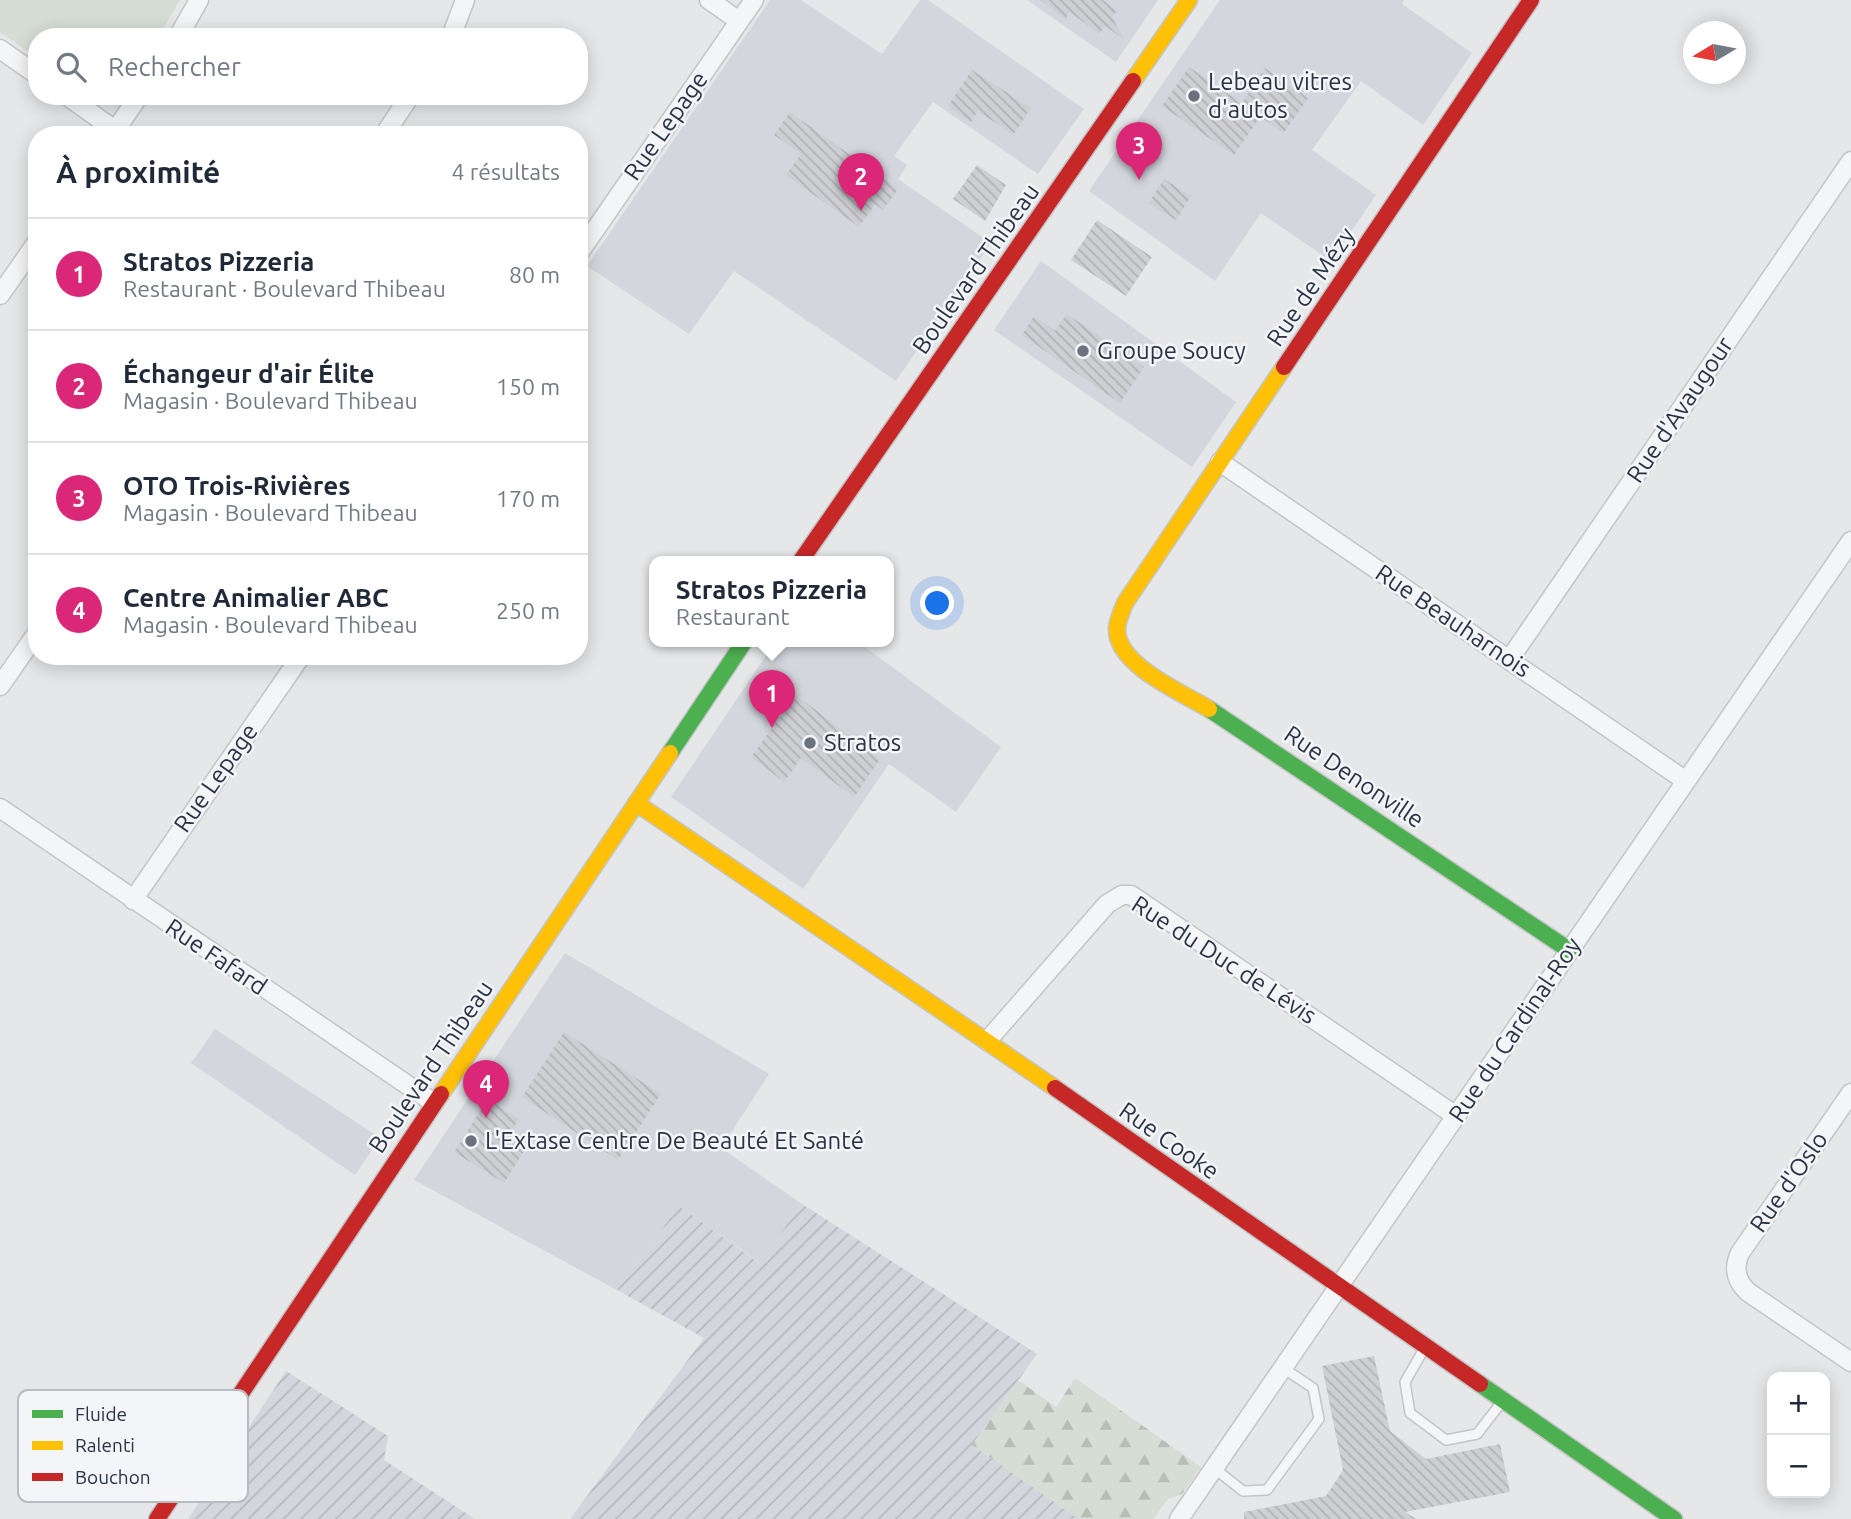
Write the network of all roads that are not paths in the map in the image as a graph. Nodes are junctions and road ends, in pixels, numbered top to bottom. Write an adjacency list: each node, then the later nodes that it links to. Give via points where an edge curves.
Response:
1 (200, 0): 8 (street)
2 (466, 0): 9 (street)
3 (709, 0): 7 (street)
4 (754, 0): 7 (street, Rue Lepage)
5 (1189, 0): 24 (street, Boulevard Thibeau)
6 (1531, 0): 22 (street, Rue de Mézy)
7 (739, 21): 19 (street, Rue Lepage)
8 (183, 28)
9 (455, 28)
10 (0, 49): 11 (street)
11 (28, 69)
12 (78, 105): 15 (street)
13 (132, 105): 16 (street)
14 (405, 105): 17 (street)
15 (105, 126)
16 (117, 126)
17 (390, 126)
18 (1851, 161): 29 (street, Rue d'Avaugour)
19 (588, 240)
20 (28, 256): 21 (street)
21 (0, 295)
22 (1220, 462): 26 (street, Rue de Mézy, via 1125,603 1116,627); 29 (street, Rue Beauharnois)
23 (1851, 541): 25 (street, Rue du Cardinal-Roy)
24 (804, 556)
25 (1845, 564): 32 (street, Rue du Cardinal-Roy)
26 (1118, 639): 36 (street, Rue Denonville, via 1135,665 1246,731)
27 (28, 646): 31 (street)
28 (741, 647): 33 (street, Boulevard Thibeau)
29 (1509, 660): 32 (street, Rue Beauharnois)
30 (295, 665): 35 (street, Rue Lepage)
31 (0, 686)
32 (1686, 781): 36 (street, Rue du Cardinal-Roy)
33 (636, 803): 37 (street, Rue Cooke); 39 (street, Boulevard Thibeau)
34 (0, 808): 35 (street, Rue Fafard)
35 (133, 900): 39 (street, Rue Fafard)
36 (1569, 950): 40 (street, Rue du Cardinal-Roy)
37 (987, 1041): 40 (street, Rue du Duc de Lévis, via 1107,904 1131,895); 41 (street, Rue Cooke)
38 (1850, 1096): 43 (street, Rue d'Oslo, via 1740,1254 1736,1274 1748,1292)
39 (433, 1103): 45 (street, Boulevard Thibeau)
40 (1456, 1116): 41 (street, Rue du Cardinal-Roy)
41 (1339, 1287): 42 (street, Rue Cooke); 44 (street, Rue du Cardinal-Roy)
42 (1425, 1348): 46 (street, Rue Cooke); 46 (lane, via 1405,1382 1410,1413 1446,1440 1477,1434)
43 (1851, 1362)
44 (1283, 1368): 47 (street, Rue du Cardinal-Roy); 47 (lane, via 1312,1388 1319,1419 1267,1490 1242,1491)
45 (243, 1390)
46 (1502, 1402): 51 (street, Rue Cooke, via 1654,1510)
47 (1214, 1468): 50 (street, Rue du Cardinal-Roy)
48 (168, 1502): 49 (street, Boulevard Thibeau)
49 (157, 1519)
50 (1179, 1519)
51 (1674, 1519)

